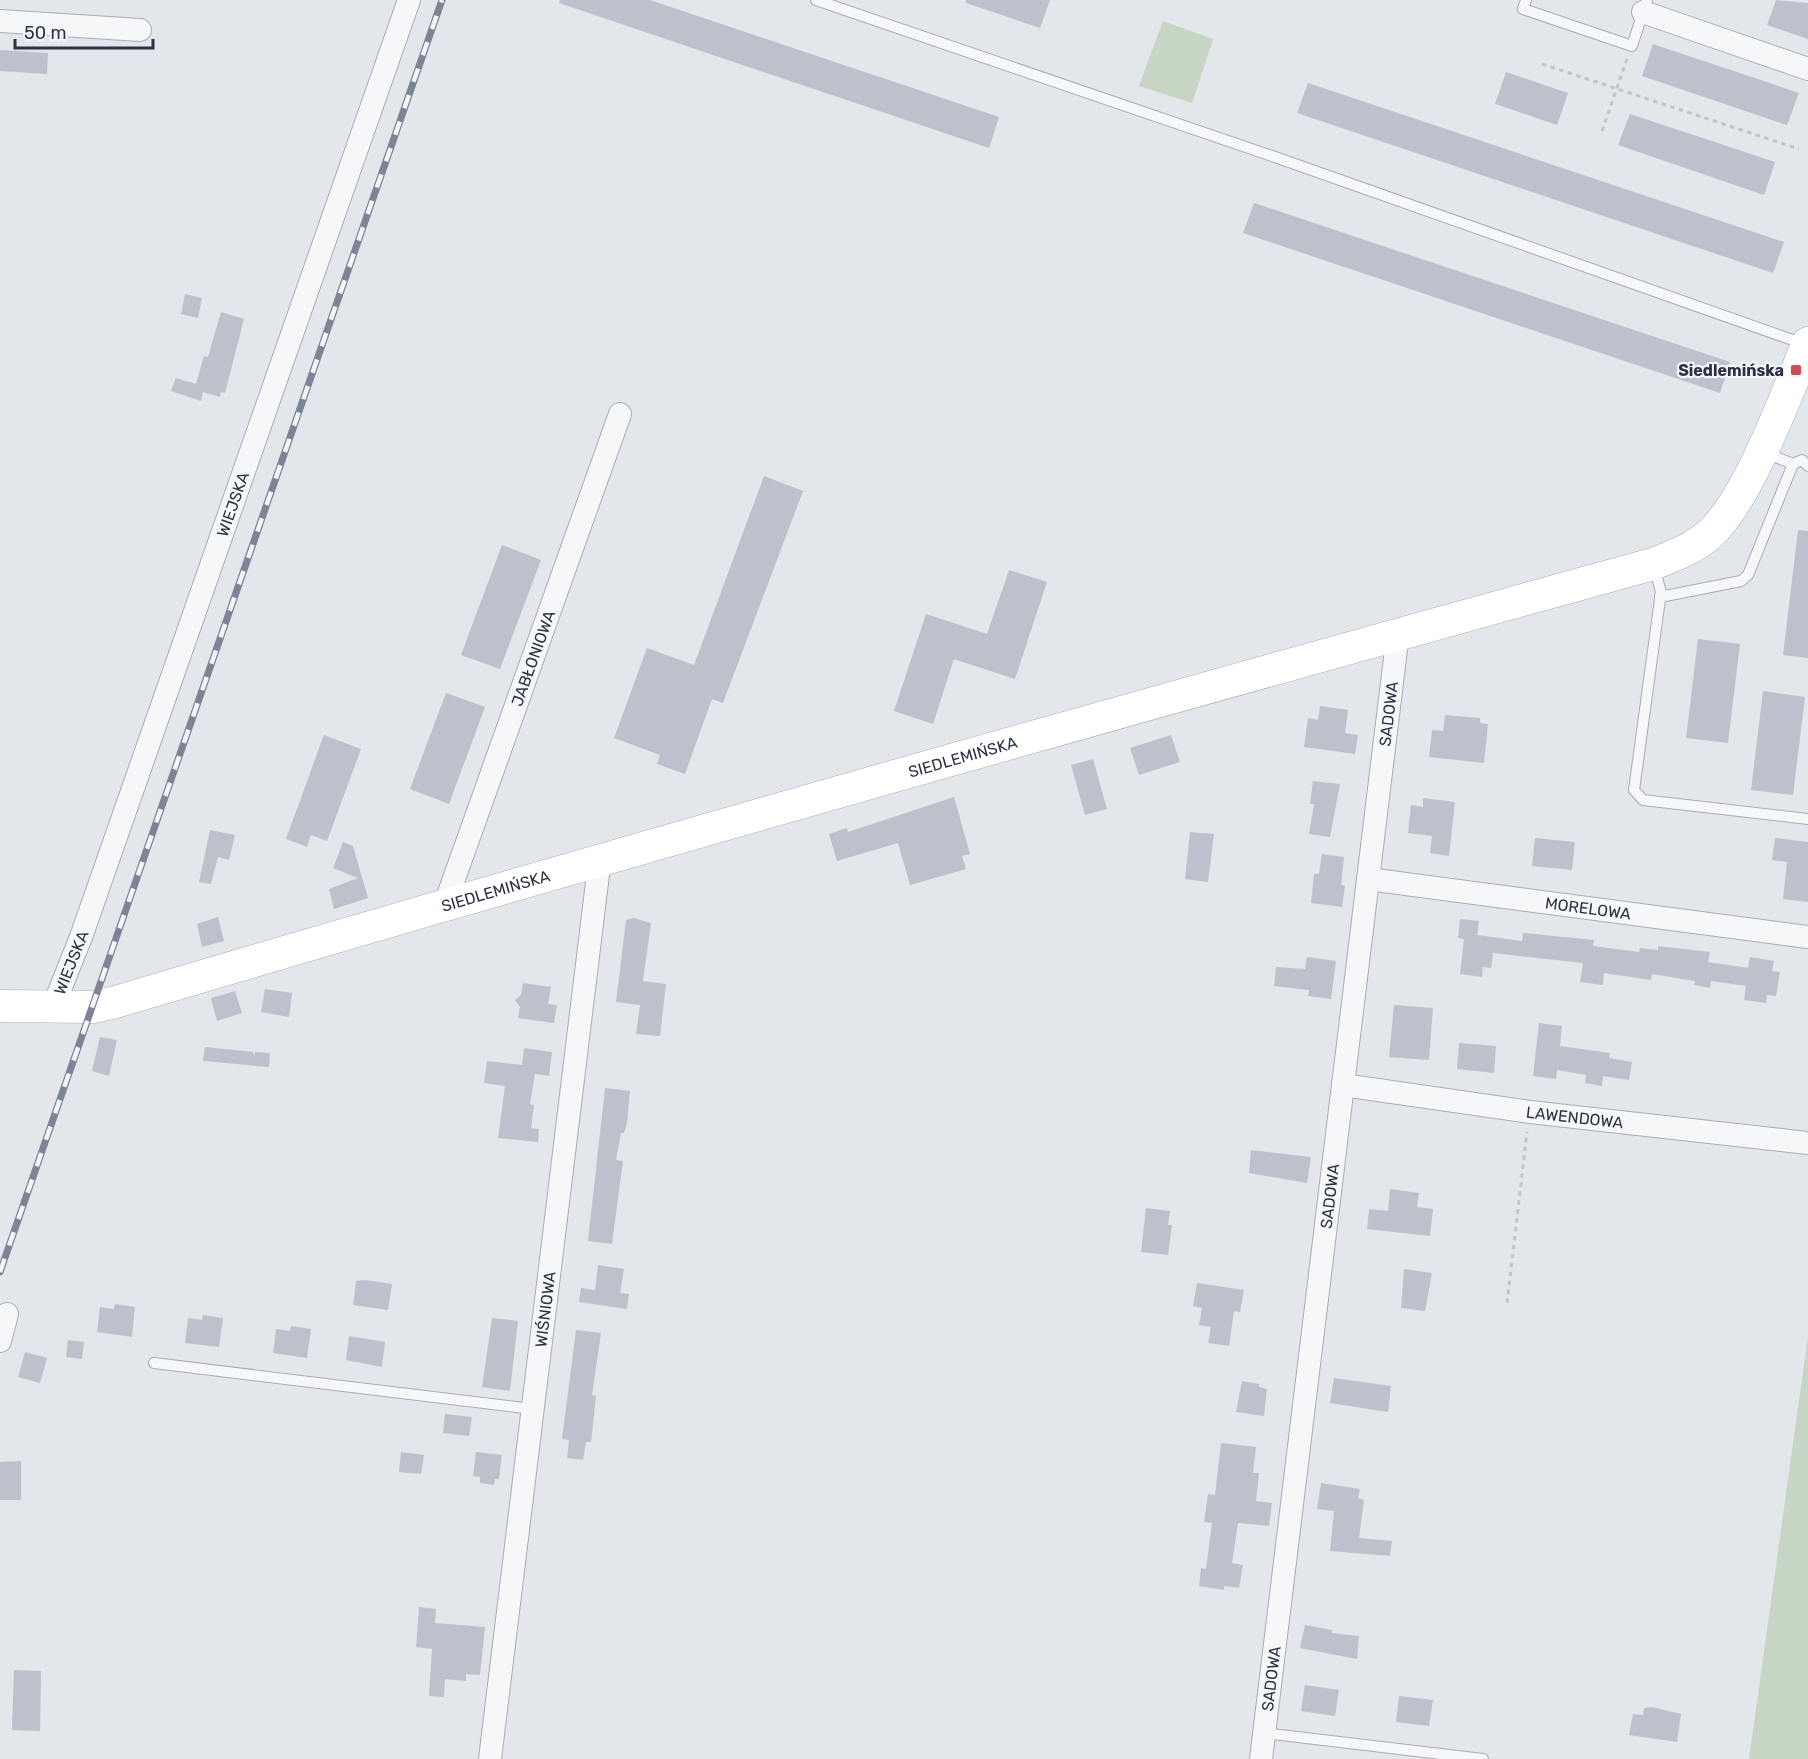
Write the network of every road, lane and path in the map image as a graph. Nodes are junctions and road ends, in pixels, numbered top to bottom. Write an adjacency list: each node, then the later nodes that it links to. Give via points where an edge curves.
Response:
1 (409, 0): 27 (street, WIEJSKA, via 81,937)
2 (816, 0): 13 (lane)
3 (1526, 0): 7 (lane, via 1523,9)
4 (1645, 6): 7 (lane); 9 (street)
5 (0, 21): 6 (street)
6 (140, 30)
7 (1632, 46): 10 (path)
8 (1542, 64): 10 (path)
9 (1808, 69)
10 (1617, 89): 11 (path); 12 (path)
11 (1602, 131)
12 (1799, 149)
13 (1808, 344): 15 (street, SIEDLEMIŃSKA)
14 (620, 414): 24 (street, JABŁONIOWA)
15 (1760, 451): 16 (lane); 18 (street, SIEDLEMIŃSKA, via 1728,514 1710,534 1686,552)
16 (1793, 464): 17 (lane, via 1802,460); 19 (lane, via 1748,575 1741,581)
17 (1808, 466)
18 (1653, 564): 19 (lane); 20 (street, SIEDLEMIŃSKA)
19 (1660, 597): 21 (lane, via 1634,790 1643,800)
20 (1398, 633): 22 (street, SIEDLEMIŃSKA); 23 (street, SADOWA)
21 (1808, 819)
22 (600, 858): 24 (street, SIEDLEMIŃSKA); 35 (street, WIŚNIOWA)
23 (1368, 879): 25 (street, MORELOWA); 28 (street, SADOWA)
24 (445, 904): 27 (street, SIEDLEMIŃSKA, via 112,1003)
25 (1808, 937)
26 (0, 1006): 27 (street, SIEDLEMIŃSKA)
27 (53, 1007)
28 (1343, 1085): 29 (street, LAWENDOWA); 36 (street, SADOWA)
29 (1530, 1112): 30 (street, LAWENDOWA); 31 (path)
30 (1808, 1143)
31 (1507, 1304)
32 (7, 1314): 33 (street)
33 (0, 1341)
34 (154, 1363): 35 (lane)
35 (531, 1409): 37 (street, WIŚNIOWA)
36 (1264, 1733): 38 (street, SADOWA); 39 (lane)
37 (490, 1759)
38 (1261, 1759)
39 (1483, 1759)

